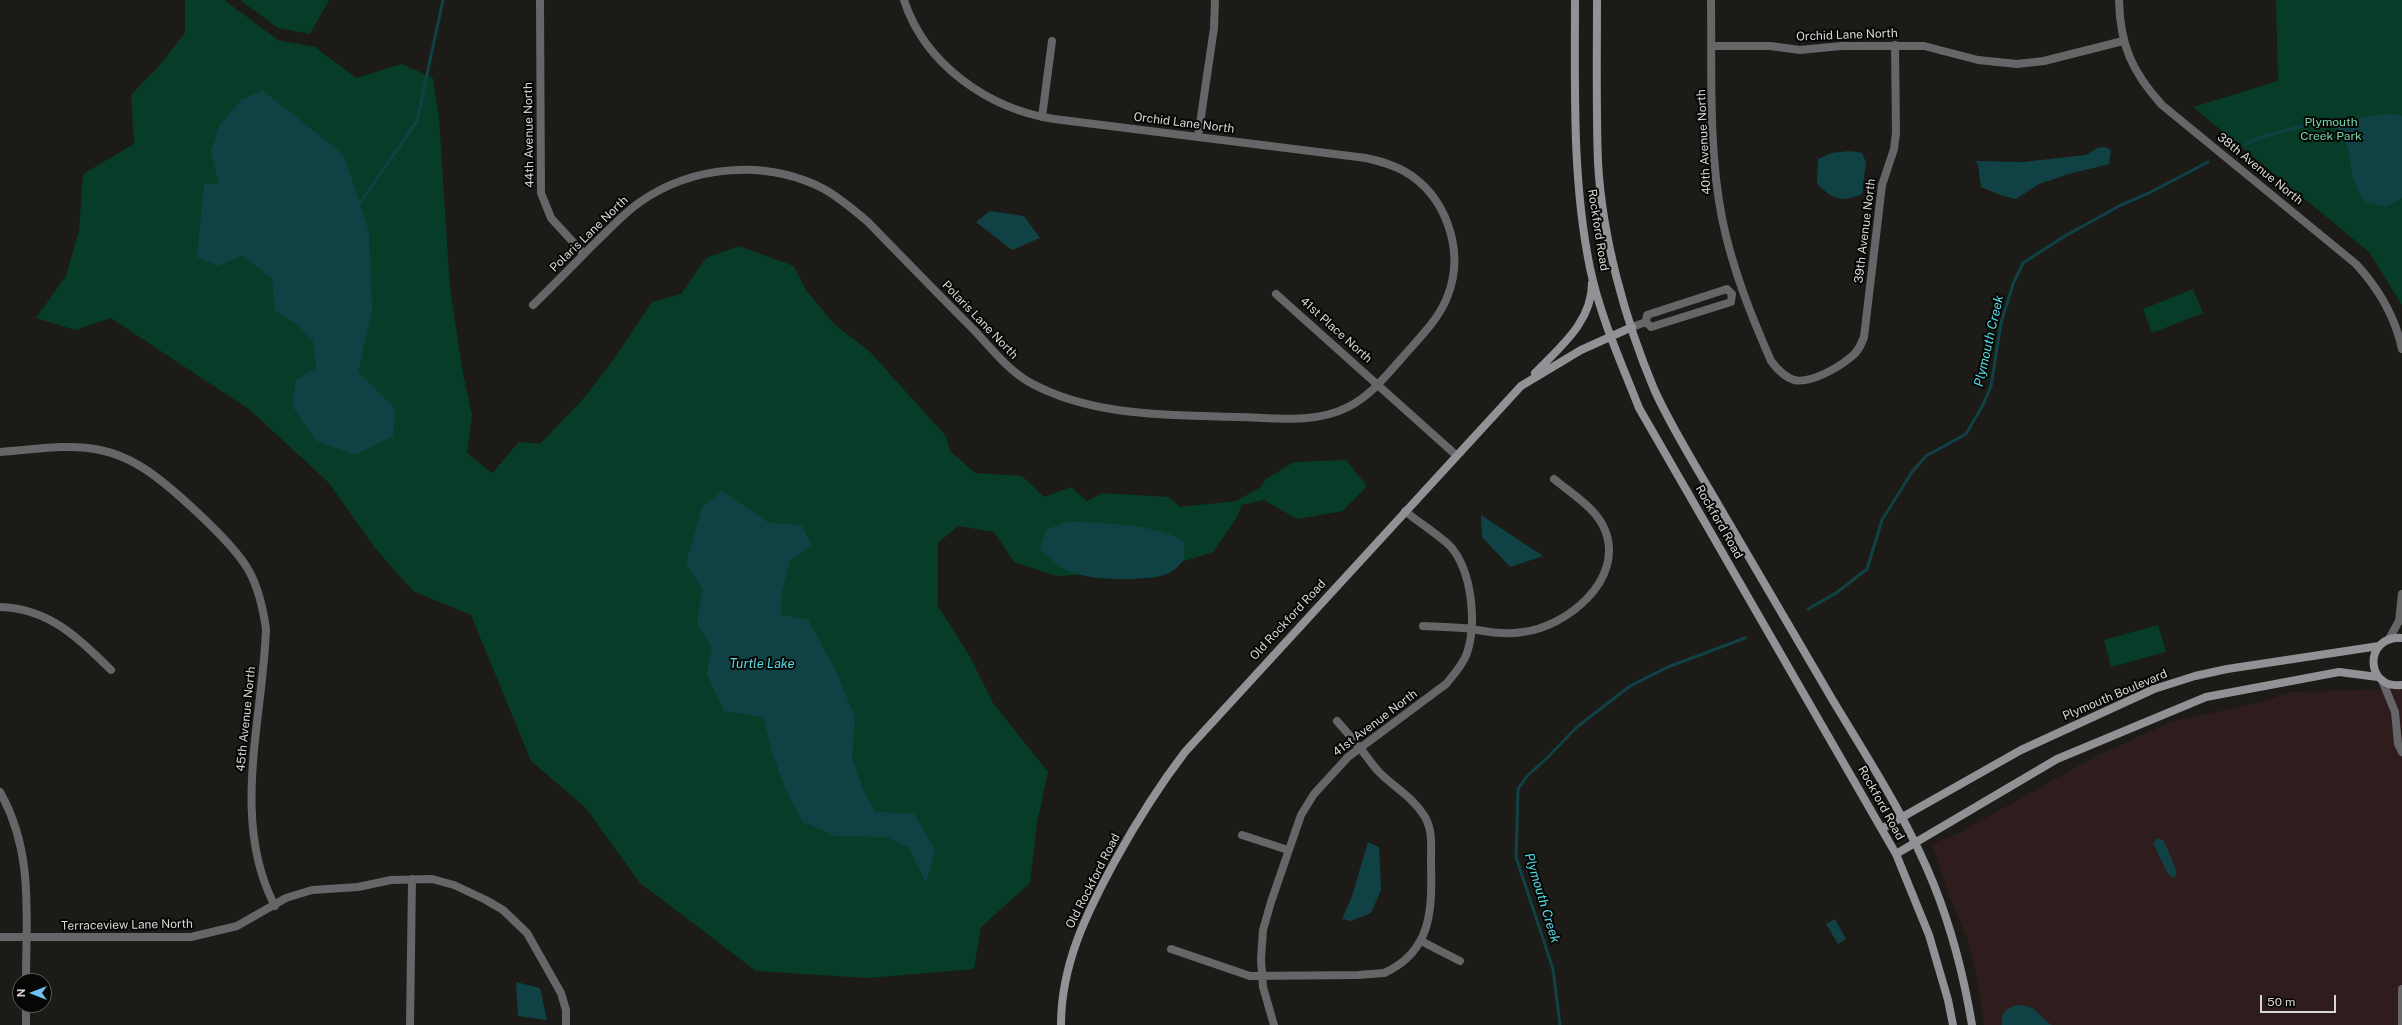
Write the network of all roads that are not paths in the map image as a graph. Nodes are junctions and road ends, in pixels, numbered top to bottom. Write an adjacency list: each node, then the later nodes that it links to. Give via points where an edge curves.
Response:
1 (540, 0): 14 (street, 44th Avenue North, via 541,193 551,218)
2 (904, 0): 12 (street, Orchid Lane North, via 918,29 953,73 975,90 1000,103)
3 (1216, 0): 13 (street)
4 (1575, 0): 15 (main road, Rockford Road, via 1575,118 1578,176)
5 (1597, 0): 21 (main road, Rockford Road, via 1598,163 1606,228)
6 (1711, 0): 11 (street, 40th Avenue North)
7 (2119, 0): 9 (street, 38th Avenue North)
8 (1052, 41): 12 (street)
9 (2123, 41): 10 (street, Orchid Lane North, via 2044,61 2017,64 1978,60 1924,46); 23 (street, 38th Avenue North, via 2136,73 2162,105 2356,264 2370,279 2392,315)
10 (1895, 44): 11 (street, Orchid Lane North, via 1800,50 1770,46); 24 (street, 39th Avenue North, via 1896,133 1894,149 1882,185 1864,337 1860,348)
11 (1712, 46): 16 (street, 40th Avenue North, via 1714,160 1726,235)
12 (1042, 117): 13 (street, Orchid Lane North)
13 (1198, 137): 25 (street, Orchid Lane North, via 1366,158 1386,163 1421,183 1435,199 1452,235 1454,276 1439,313)
14 (584, 254): 19 (street, Polaris Lane North); 25 (street, Polaris Lane North, via 634,207 663,188 717,171 744,169 771,172 798,178 847,204 868,222 1012,369 1026,380 1059,395 1099,406 1163,415 1295,419 1331,414 1364,398)
15 (1590, 268): 22 (main road, Rockford Road); 26 (main road, via 1592,296 1582,321 1564,344)
16 (1742, 290): 18 (street, Old Rockford Road); 24 (street, 40th Avenue North, via 1771,361 1785,376 1795,380 1808,379)
17 (1276, 294): 25 (street, 41st Place North)
18 (1732, 294): 20 (street, Old Rockford Road, via 1727,289 1647,315); 20 (street, Old Rockford Road, via 1731,302 1651,328)
19 (533, 305)
20 (1646, 322): 21 (street, Old Rockford Road)
21 (1632, 326): 22 (main road, Old Rockford Road); 45 (main road, Rockford Road, via 1656,392 1707,485 1874,768)
22 (1611, 336): 26 (main road, Old Rockford Road, via 1551,366); 46 (main road, Rockford Road, via 1643,414)
23 (2402, 350)
24 (1842, 364)
25 (1377, 386): 28 (street)
26 (1521, 386): 28 (main road, Old Rockford Road)
27 (0, 452): 52 (street, 45th Avenue North, via 76,448 120,455 158,478 242,560 256,586 263,607 266,629 251,788 261,874)
28 (1456, 455): 30 (main road, Old Rockford Road)
29 (1554, 479): 34 (street, via 1596,515 1606,531 1608,558 1601,582 1580,604 1544,626 1524,632 1503,634)
30 (1404, 511): 34 (street, 41st Avenue North, via 1450,547 1457,557 1470,598); 65 (main road, Old Rockford Road, via 1212,720 1161,784 1139,818 1082,923 1064,985)
31 (2402, 594): 36 (street, via 2399,620)
32 (0, 607): 38 (street, via 24,609 63,627 81,640)
33 (1423, 626): 34 (street)
34 (1472, 629): 42 (street, 41st Avenue North, via 1466,653 1458,670 1446,684)
35 (2402, 638): 36 (main road)
36 (2389, 639): 37 (main road)
37 (2379, 646): 39 (main road, via 2373,658 2373,665); 45 (main road, Plymouth Boulevard, via 2227,669 2154,689 2021,750)
38 (110, 670)
39 (2380, 678): 40 (main road, via 2393,686); 43 (street, via 2395,712 2398,744); 48 (main road, via 2339,672 2206,697 2057,759)
40 (2402, 686)
41 (1337, 722): 42 (street)
42 (1360, 747): 49 (street, 41st Avenue North, via 1329,774 1314,794 1301,815); 55 (street, via 1379,773 1417,806 1426,818 1431,834 1432,896 1429,917)
43 (2402, 752)
44 (0, 792): 54 (street, via 14,819 25,863)
45 (1901, 819): 46 (main road, Plymouth Boulevard); 48 (main road, Rockford Road)
46 (1883, 828): 50 (main road, Rockford Road)
47 (1242, 835): 49 (street)
48 (1914, 843): 50 (main road); 68 (main road, Rockford Road, via 1934,884 1949,927)
49 (1288, 850): 59 (street, 41st Avenue North, via 1264,930)
50 (1896, 854): 67 (main road, Rockford Road, via 1929,935)
51 (412, 879): 52 (street, Terraceview Lane North, via 391,880 358,887 312,890 286,898); 63 (street); 64 (street, Terraceview Lane North, via 432,879 454,885 503,910 527,934 561,992 566,1010)
52 (275, 906): 54 (street, Terraceview Lane North, via 237,926 191,937)
53 (0, 937): 54 (street, Terraceview Lane North)
54 (26, 937): 58 (street)
55 (1421, 941): 57 (street); 59 (street, via 1407,960 1384,972)
56 (1171, 949): 59 (street, via 1250,976)
57 (1460, 960)
58 (26, 973)
59 (1263, 977): 66 (street, 41st Avenue North)
60 (2402, 990): 69 (street)
61 (26, 1013): 62 (street)
62 (26, 1025)
63 (410, 1025)
64 (566, 1025)
65 (1061, 1025)
66 (1274, 1025)
67 (1953, 1025)
68 (1972, 1025)
69 (2402, 1025)

